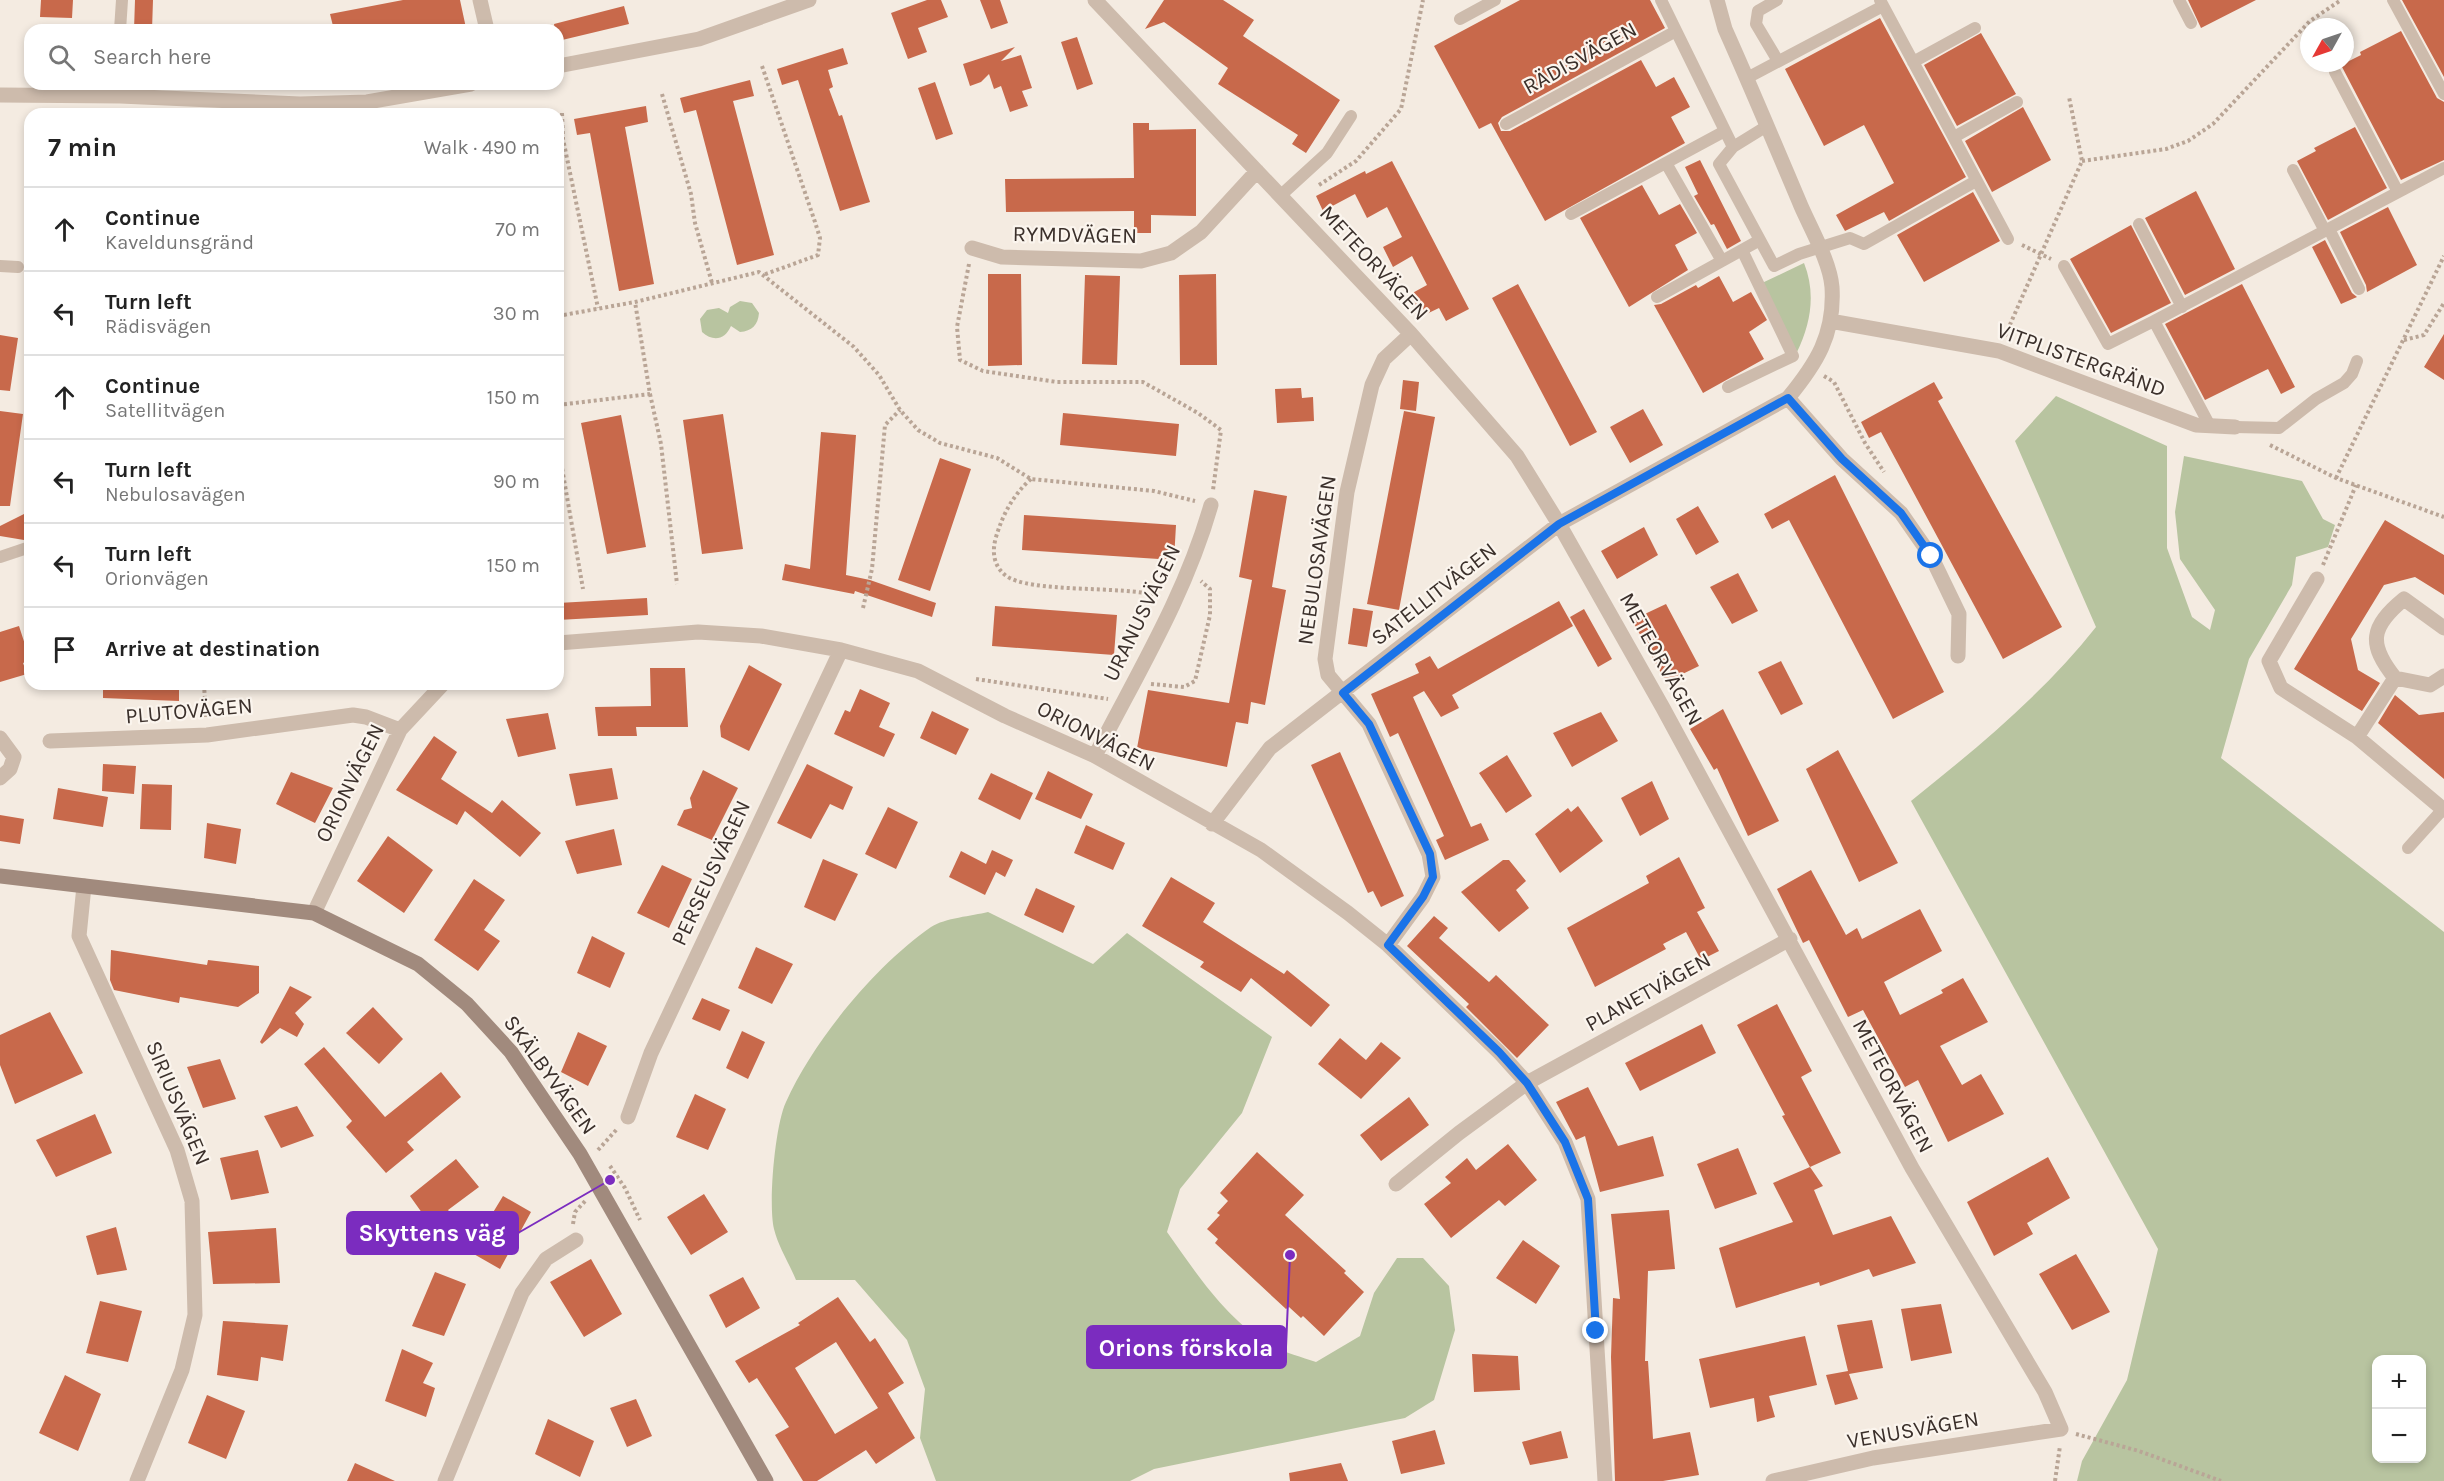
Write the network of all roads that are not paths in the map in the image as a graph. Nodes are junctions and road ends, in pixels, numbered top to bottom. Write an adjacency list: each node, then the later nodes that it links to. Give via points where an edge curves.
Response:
1 (122, 0): 14 (lane)
2 (480, 0): 15 (street)
3 (809, 0): 20 (street, via 699,39)
4 (1496, 0): 12 (lane)
5 (1661, 0): 17 (lane)
6 (1717, 0): 22 (street)
7 (1777, 0): 18 (lane, via 1758,11 1756,24)
8 (2180, 0): 13 (lane)
9 (2393, 0): 25 (lane)
10 (1097, 1): 37 (street, METEORVÄGEN)
11 (1881, 3): 18 (lane); 19 (lane)
12 (1460, 19)
13 (2191, 23)
14 (120, 24)
15 (485, 24)
16 (1974, 28): 19 (lane)
17 (1676, 31): 29 (lane, RÄDISVÄGEN); 31 (lane)
18 (1778, 61): 22 (lane)
19 (1913, 62): 32 (lane)
20 (564, 65)
21 (2335, 72): 39 (lane)
22 (1747, 78): 30 (street)
23 (120, 90): 24 (street, via 300,104 368,102); 26 (street)
24 (437, 90)
25 (2444, 94)
26 (0, 95)
27 (2017, 102): 32 (lane)
28 (1351, 116): 40 (lane, via 1327,153)
29 (1506, 124)
30 (1767, 126): 33 (lane); 47 (street)
31 (1725, 131): 33 (lane); 34 (lane)
32 (1953, 137): 38 (lane)
33 (1733, 147): 45 (lane, via 1719,164)
34 (1666, 163): 41 (lane); 49 (lane)
35 (2444, 168): 39 (lane, VITPLISTERGRÄND)
36 (2293, 170): 43 (lane)
37 (1257, 171): 40 (street, METEORVÄGEN); 46 (street, RYMDVÄGEN, via 1201,232 1170,254 1141,261 1002,257)
38 (1976, 181): 44 (lane); 47 (lane, via 1864,244 1850,238)
39 (2398, 192): 43 (lane, VITPLISTERGRÄND)
40 (1280, 196): 58 (street, METEORVÄGEN)
41 (1571, 214)
42 (2139, 224): 55 (lane)
43 (2327, 230): 53 (lane); 55 (lane, VITPLISTERGRÄND)
44 (2008, 239)
45 (1760, 240): 47 (lane, via 1774,266); 48 (lane)
46 (972, 248)
47 (1819, 248): 56 (street, via 1832,286)
48 (1742, 250): 49 (lane); 60 (lane, via 1793,356)
49 (1722, 261): 54 (lane)
50 (0, 266): 52 (lane)
51 (2064, 266): 57 (lane, VITPLISTERGRÄND, via 2108,344)
52 (18, 267)
53 (2359, 289)
54 (1657, 297)
55 (2182, 307): 57 (lane, VITPLISTERGRÄND)
56 (1830, 321): 61 (street, via 1822,351); 62 (street, VITPLISTERGRÄND, via 1999,351 2196,425)
57 (2154, 321): 62 (lane, VITPLISTERGRÄND)
58 (1411, 334): 65 (street, METEORVÄGEN, via 1517,456); 76 (street, NEBULOSAVÄGEN, via 1384,359 1372,385 1347,492 1325,659 1328,675)
59 (2357, 361): 63 (lane, VITPLISTERGRÄND, via 2344,383 2279,428)
60 (1728, 387)
61 (1788, 398): 65 (street, SATELLITVÄGEN); 72 (street, via 1842,459 1901,513 1931,556 1959,614)
62 (2210, 426): 63 (street, VITPLISTERGRÄND)
63 (2235, 427)
64 (1211, 505): 81 (street, URANUSVÄGEN, via 1177,601)
65 (1559, 524): 76 (street, SATELLITVÄGEN); 89 (street, METEORVÄGEN)
66 (24, 549): 67 (lane)
67 (0, 557)
68 (2317, 579): 78 (street, via 2269,661 2281,688)
69 (2444, 628): 74 (street, via 2404,600 2385,615 2374,639 2380,659)
70 (564, 643): 71 (street, ORIONVÄGEN, via 698,632 761,636)
71 (841, 650): 81 (street, ORIONVÄGEN, via 918,670 1005,716); 92 (street, PERSEUSVÄGEN, via 651,1053)
72 (1958, 656)
73 (2444, 676): 74 (street, via 2430,685)
74 (2395, 678): 78 (street)
75 (437, 690): 77 (street, ORIONVÄGEN)
76 (1343, 693): 84 (street, SATELLITVÄGEN, via 1270,748); 90 (street, NEBULOSAVÄGEN, via 1369,724 1430,854 1433,877)
77 (400, 730): 80 (street, PLUTOVÄGEN, via 353,716 207,735); 88 (street, ORIONVÄGEN)
78 (2357, 737): 83 (street)
79 (0, 738): 82 (street, via 14,757 10,769)
80 (50, 741)
81 (1095, 756): 84 (street, ORIONVÄGEN)
82 (0, 778)
83 (2444, 809): 85 (lane)
84 (1212, 824): 90 (street, ORIONVÄGEN, via 1261,850)
85 (2408, 849)
86 (0, 876): 87 (street, SKÄLBYVÄGEN)
87 (84, 886): 88 (street, SKÄLBYVÄGEN); 96 (street, SIRIUSVÄGEN, via 80,936 177,1150 192,1201 195,1315 182,1370)
88 (314, 913): 98 (street, SKÄLBYVÄGEN, via 418,964 467,1004 511,1052 580,1154)
89 (1790, 939): 91 (street, PLANETVÄGEN); 95 (street, METEORVÄGEN, via 1912,1168 2046,1392)
90 (1388, 945): 91 (street, ORIONVÄGEN)
91 (1527, 1083): 93 (street); 99 (street, ORIONVÄGEN, via 1565,1142 1588,1199)
92 (628, 1117)
93 (1396, 1184)
94 (576, 1239): 97 (street, via 546,1259 522,1293)
95 (2061, 1429): 100 (street, VENUSVÄGEN, via 1873,1458)
96 (137, 1481)
97 (445, 1481)
98 (766, 1481)
99 (1605, 1481)
100 (1773, 1481)

